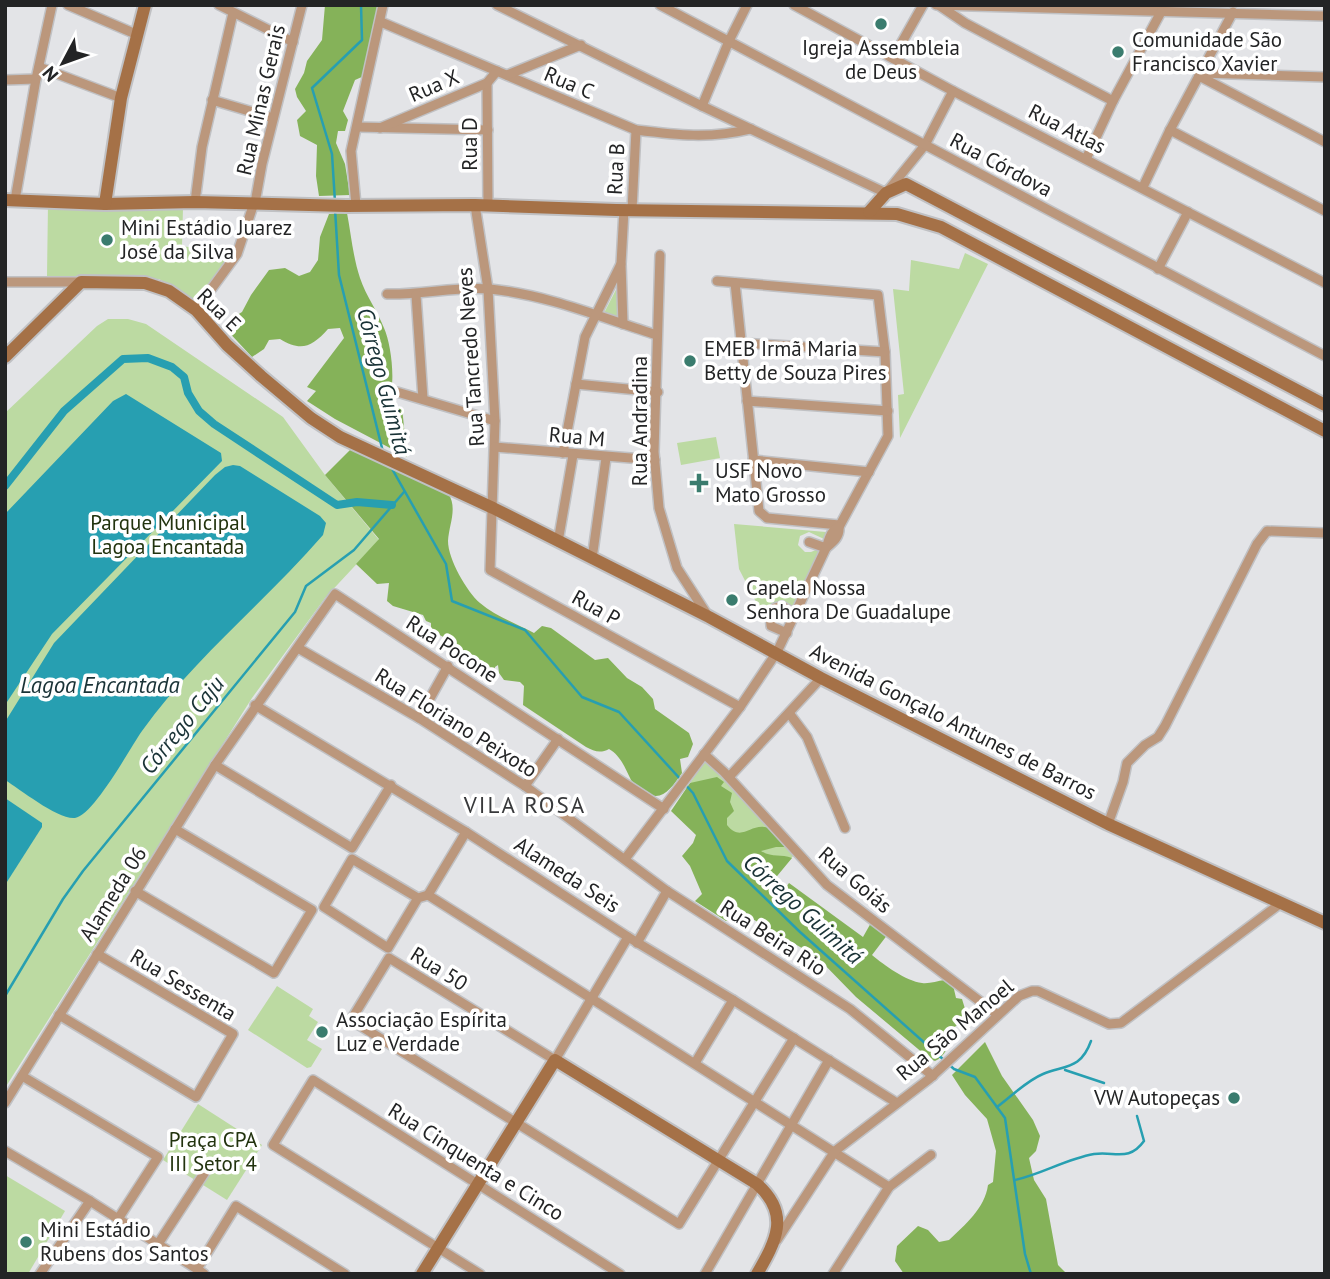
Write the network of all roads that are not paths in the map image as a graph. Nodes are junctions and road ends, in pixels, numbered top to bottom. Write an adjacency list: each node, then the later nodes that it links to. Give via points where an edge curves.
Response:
1 (52, 5): 24 (street)
2 (68, 5): 19 (street)
3 (145, 5): 19 (street)
4 (219, 5): 17 (street)
5 (302, 5): 21 (street, Rua Minas Gerais)
6 (383, 5): 18 (street)
7 (497, 5): 22 (street)
8 (660, 5): 20 (street, Rua Córdova)
9 (747, 5): 20 (street)
10 (794, 5): 23 (street, Rua Atlas)
11 (923, 5): 23 (street)
12 (938, 6): 13 (street); 35 (street)
13 (1129, 7): 14 (street)
14 (1161, 12): 15 (street); 35 (street)
15 (1233, 12): 16 (street); 26 (street)
16 (1322, 12)
17 (233, 13): 21 (street); 34 (street)
18 (381, 22): 25 (street, Rua C); 38 (street)
19 (138, 35): 33 (street)
20 (729, 41): 36 (street); 45 (street, Rua Córdova)
21 (293, 42): 37 (street, Rua Minas Gerais)
22 (581, 45): 27 (street); 36 (street)
23 (893, 58): 32 (street, Rua Atlas)
24 (39, 67): 29 (street); 33 (street)
25 (497, 71): 27 (street, Rua C); 31 (street, Rua X)
26 (1199, 74): 28 (street); 43 (street); 44 (street)
27 (507, 75): 42 (street, Rua C)
28 (1325, 77)
29 (36, 79): 30 (street); 49 (street)
30 (5, 80)
31 (487, 83): 39 (street, Rua X); 41 (street, Rua D)
32 (953, 91): 45 (street); 46 (street, Rua Atlas)
33 (121, 99): 52 (street)
34 (212, 100): 37 (street); 50 (street)
35 (1113, 101): 46 (street)
36 (702, 106): 40 (street)
37 (273, 118): 51 (street, Rua Minas Gerais)
38 (357, 127): 39 (street); 53 (street, via 351,151)
39 (380, 128): 41 (street)
40 (751, 129): 42 (street, Rua C, via 720,136); 48 (street)
41 (488, 130): 55 (street, Rua D)
42 (636, 130): 56 (street, Rua B)
43 (1170, 130): 47 (street); 57 (street)
44 (1325, 142)
45 (925, 145): 48 (street); 63 (street, Rua Córdova)
46 (1086, 159): 47 (street, Rua Atlas)
47 (1143, 187): 59 (street, Rua Atlas)
48 (886, 193): 58 (street); 60 (street); 85 (street, via 906,184 936,198)
49 (10, 200): 52 (street)
50 (195, 202): 51 (street); 52 (street)
51 (254, 203): 53 (street); 72 (street, Rua Minas Gerais, via 237,254)
52 (105, 204)
53 (351, 205): 54 (street)
54 (475, 205): 55 (street); 69 (street, Rua Tancredo Neves)
55 (488, 206): 56 (street)
56 (628, 210): 58 (street); 62 (street, Rua B)
57 (1325, 211)
58 (869, 212): 60 (street)
59 (1188, 212): 63 (street); 68 (street, Rua Atlas)
60 (897, 214): 88 (street, via 941,227)
61 (660, 255): 75 (street, Rua Andradina)
62 (621, 264): 73 (street); 74 (street, Rua B)
63 (1158, 269): 79 (street, Rua Córdova)
64 (717, 281): 67 (street)
65 (5, 282): 66 (street)
66 (81, 282): 72 (street, Rua E, via 145,283 169,291); 78 (street)
67 (735, 283): 76 (street); 77 (street, via 878,295)
68 (1325, 283)
69 (488, 289): 71 (street); 73 (street); 87 (street, Rua Tancredo Neves)
70 (387, 295): 71 (street)
71 (416, 295): 83 (street)
72 (196, 310): 94 (street, Rua E, via 227,345 301,409 340,437)
73 (596, 313): 74 (street); 80 (street, via 585,337)
74 (623, 324): 75 (street)
75 (657, 335): 82 (street, Rua Andradina)
76 (741, 343): 77 (street); 84 (street)
77 (885, 352): 86 (street)
78 (6, 354)
79 (1325, 356)
80 (576, 384): 82 (street); 90 (street)
81 (397, 392): 83 (street)
82 (657, 393): 92 (street, Rua Andradina)
83 (423, 399): 87 (street)
84 (747, 401): 86 (street); 93 (street)
85 (1325, 405)
86 (888, 411): 95 (street, via 888,436)
87 (495, 421): 89 (street, Rua Tancredo Neves)
88 (1325, 431)
89 (495, 447): 90 (street, Rua M); 96 (street, Rua Tancredo Neves)
90 (568, 454): 91 (street, Rua M); 99 (street)
91 (606, 458): 92 (street, Rua M); 102 (street)
92 (655, 460): 104 (street, Rua Andradina, via 659,508 677,568)
93 (753, 460): 95 (street); 97 (street, via 758,507 764,516)
94 (400, 465): 96 (street, Avenida Gonçalo Antunes de Barros)
95 (869, 472): 97 (street)
96 (493, 508): 99 (street, Avenida Gonçalo Antunes de Barros); 111 (street, Rua P, via 490,570)
97 (839, 526): 101 (street, via 835,540)
98 (1325, 533): 121 (street, via 1267,531 1257,544 1165,726 1128,763)
99 (558, 542): 102 (street, Avenida Gonçalo Antunes de Barros)
100 (809, 542): 101 (street)
101 (826, 548): 103 (street)
102 (593, 559): 104 (street, Avenida Gonçalo Antunes de Barros)
103 (796, 615): 105 (street); 105 (street, via 782,606 770,614 771,626)
104 (709, 617): 107 (street, Avenida Gonçalo Antunes de Barros)
105 (787, 633): 107 (street)
106 (298, 648): 108 (street, Rua Pocone, via 335,594); 110 (street, Rua Pocone); 113 (street, Rua Floriano Peixoto)
107 (777, 652): 109 (street, Avenida Gonçalo Antunes de Barros); 111 (street)
108 (448, 666): 113 (street); 114 (street, Rua Pocone)
109 (821, 678): 112 (street); 121 (street, Avenida Gonçalo Antunes de Barros)
110 (255, 705): 116 (street, Alameda 06); 118 (street, Alameda Seis)
111 (740, 706): 115 (street)
112 (789, 713): 117 (street); 122 (street, via 807,737)
113 (419, 718): 119 (street, Rua Floriano Peixoto)
114 (558, 738): 119 (street); 120 (street, Rua Pocone)
115 (704, 754): 117 (street, Rua Goiás); 120 (street)
116 (215, 765): 118 (street, via 352,848); 123 (street, Alameda 06)
117 (729, 777): 137 (street, Rua Goiás, via 827,885)
118 (391, 785): 124 (street, Alameda Seis)
119 (526, 786): 125 (street, Rua Floriano Peixoto)
120 (664, 808): 125 (street)
121 (1108, 824): 130 (street, Avenida Gonçalo Antunes de Barros)
122 (845, 828)
123 (174, 829): 126 (street, Alameda 06); 126 (street, via 312,910 274,973)
124 (466, 832): 128 (street); 132 (street, Alameda Seis)
125 (625, 859): 127 (street, Rua Beira Rio)
126 (135, 891): 133 (street, Alameda 06)
127 (667, 891): 132 (street); 143 (street, Rua Beira Rio, via 850,1009)
128 (428, 895): 129 (street); 134 (street)
129 (418, 898): 129 (street, via 352,859 324,906 388,948)
130 (1280, 903): 131 (street, Avenida Gonçalo Antunes de Barros); 137 (street, Rua São Manoel, via 1121,1023 1108,1024 1038,991 1020,996)
131 (1325, 923)
132 (633, 940): 134 (street, Alameda Seis); 135 (street, Alameda Seis)
133 (97, 954): 136 (street, Alameda 06); 136 (street, Rua Sessenta, via 233,1034 196,1097)
134 (592, 998): 139 (street, Alameda Seis); 141 (street)
135 (733, 1000): 138 (street, Alameda Seis); 141 (street)
136 (59, 1015): 142 (street, Alameda 06)
137 (998, 1015): 143 (street, Rua São Manoel)
138 (794, 1038): 140 (street, Alameda Seis); 144 (street)
139 (555, 1060): 147 (street, Alameda Seis); 147 (street, Rua 50, via 389,958 351,1020); 152 (street)
140 (829, 1060): 146 (street, Alameda Seis); 148 (street)
141 (695, 1063): 144 (street)
142 (22, 1076): 145 (street, Alameda 06); 158 (street, via 158,1157)
143 (933, 1076): 146 (street, Rua São Manoel)
144 (755, 1100): 148 (street); 152 (street)
145 (5, 1102)
146 (897, 1103): 150 (street, Rua São Manoel)
147 (516, 1123): 152 (street, via 679,1224); 154 (street, Alameda Seis)
148 (791, 1123): 150 (street); 155 (street)
149 (5, 1151): 157 (street)
150 (835, 1151): 156 (street); 160 (street, Rua São Manoel)
151 (931, 1155): 156 (street)
152 (717, 1161): 155 (street)
153 (207, 1169): 159 (street)
154 (478, 1184): 161 (street, Alameda Seis); 161 (street, Rua Cinquenta e Cinco, via 313,1080 273,1145); 167 (street, Rua Cinquenta e Cinco)
155 (757, 1184): 160 (street, via 770,1195 776,1210); 168 (street)
156 (889, 1187): 170 (street)
157 (90, 1201): 158 (street); 163 (street)
158 (118, 1219): 159 (street)
159 (158, 1244): 162 (street)
160 (775, 1244): 169 (street, Rua São Manoel)
161 (438, 1248): 165 (street, Alameda Seis); 166 (street)
162 (201, 1271): 164 (street, via 236,1206)
163 (40, 1274)
164 (345, 1274)
165 (422, 1274)
166 (480, 1274)
167 (620, 1274)
168 (705, 1274)
169 (757, 1274)
170 (833, 1274)

